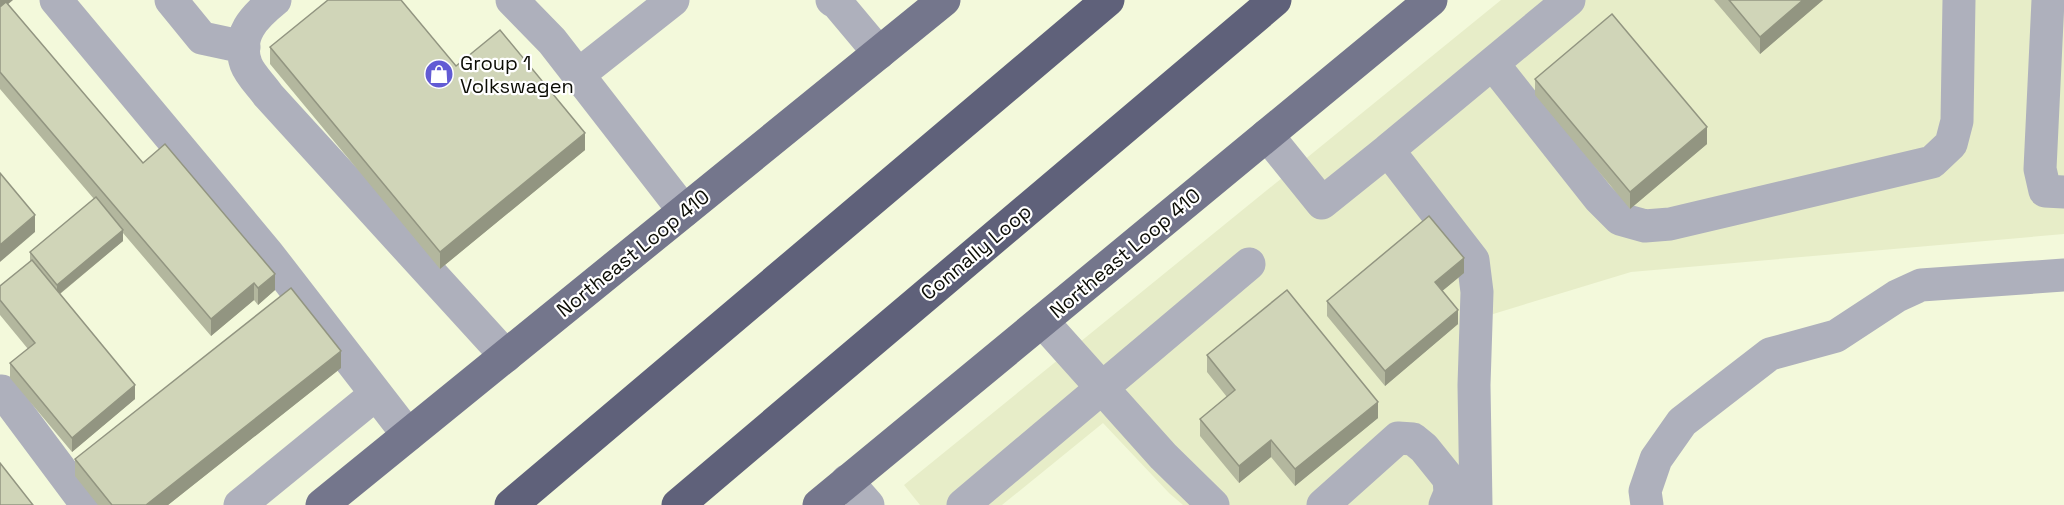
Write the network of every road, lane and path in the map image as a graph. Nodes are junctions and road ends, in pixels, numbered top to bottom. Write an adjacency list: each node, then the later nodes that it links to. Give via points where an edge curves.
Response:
1 (56, 0): 28 (lane, via 268,254)
2 (171, 0): 14 (lane, via 202,38)
3 (275, 0): 14 (lane, via 249,24)
4 (512, 0): 17 (lane)
5 (674, 0): 17 (lane)
6 (832, 0): 15 (lane)
7 (944, 0): 15 (main road, Northeast Loop 410)
8 (1108, 0): 34 (highway)
9 (1275, 0): 35 (highway, Connally Loop)
10 (1431, 0): 18 (main road, Northeast Loop 410)
11 (1569, 0): 16 (lane)
12 (1959, 0): 16 (lane, via 1957,122 1951,144 1932,162 1670,224 1645,226 1620,219)
13 (2048, 0): 20 (lane, via 2040,169 2045,191)
14 (244, 47): 25 (lane, via 246,65 268,95)
15 (879, 53): 21 (main road, Northeast Loop 410)
16 (1493, 64): 19 (lane)
17 (578, 75): 21 (lane)
18 (1267, 135): 19 (lane, via 1322,203); 24 (main road, Northeast Loop 410)
19 (1388, 150): 41 (lane, via 1473,260 1477,292)
20 (2064, 192)
21 (684, 212): 25 (main road, Northeast Loop 410)
22 (1249, 264): 26 (lane)
23 (2064, 275): 42 (lane, via 1921,285 1836,336 1770,354 1682,423 1656,459 1645,491)
24 (1042, 321): 26 (lane); 30 (main road, Northeast Loop 410)
25 (506, 356): 29 (main road, Northeast Loop 410)
26 (1102, 388): 37 (lane); 38 (lane)
27 (0, 392): 31 (lane)
28 (376, 394): 29 (lane); 32 (lane)
29 (408, 435): 33 (main road, Northeast Loop 410)
30 (858, 493): 36 (main road, Northeast Loop 410)
31 (87, 505)
32 (240, 505)
33 (322, 505)
34 (511, 505)
35 (678, 505)
36 (819, 505)
37 (963, 505)
38 (1213, 505)
39 (1323, 505): 40 (lane, via 1398,438 1413,439 1449,479)
40 (1445, 505)
41 (1476, 505)
42 (1647, 505)

